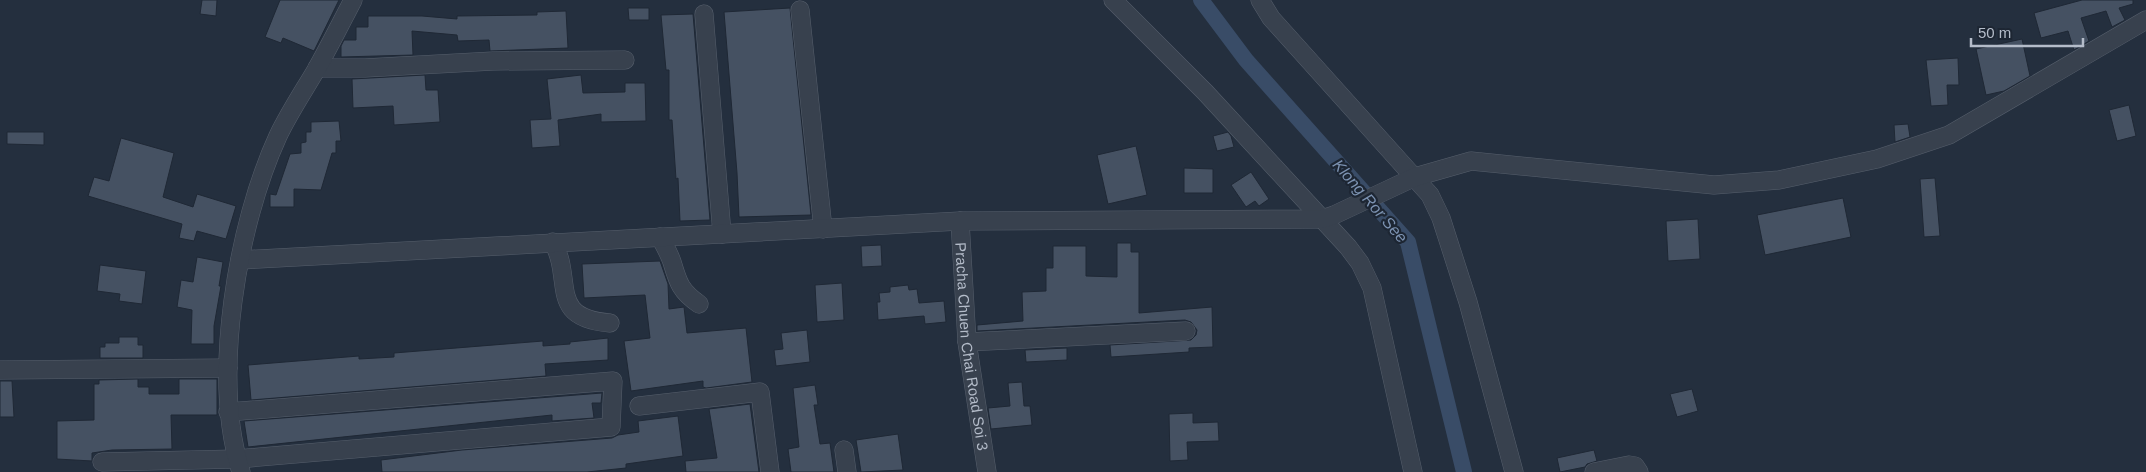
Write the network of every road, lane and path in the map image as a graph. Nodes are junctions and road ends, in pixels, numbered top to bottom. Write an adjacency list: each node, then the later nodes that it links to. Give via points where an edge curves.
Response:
1 (353, 0): 8 (street)
2 (1113, 0): 10 (street)
3 (1260, 0): 9 (street, via 1271,18)
4 (800, 10): 12 (street)
5 (704, 14): 13 (street)
6 (2146, 20): 9 (street, via 1948,135 1877,159 1788,178 1714,185 1471,161)
7 (625, 60): 8 (street)
8 (317, 68): 16 (street, via 271,152 253,202)
9 (1411, 180): 10 (street); 32 (street, via 1430,195 1441,218 1468,302)
10 (1328, 217): 11 (street); 31 (street, via 1360,263 1372,288)
11 (960, 221): 12 (street); 20 (street, Pracha Chuen Chai Road Soi 3)
12 (823, 229): 13 (street)
13 (722, 234): 14 (street)
14 (660, 237): 15 (street); 17 (street, via 678,283)
15 (553, 242): 16 (street); 18 (street, via 560,257 569,306 586,319)
16 (240, 260): 21 (street)
17 (699, 304)
18 (610, 323)
19 (1186, 331): 20 (street)
20 (967, 342): 30 (street, Pracha Chuen Chai Road Soi 3)
21 (228, 368): 22 (street); 24 (street)
22 (0, 370)
23 (639, 406): 28 (street, via 760,392)
24 (228, 412): 27 (street); 27 (street, via 613,381 611,426)
25 (844, 450): 29 (street)
26 (102, 462): 27 (street)
27 (239, 465)
28 (770, 472)
29 (847, 472)
30 (987, 472)
31 (1414, 472)
32 (1514, 472)
33 (1594, 472): 34 (street, via 1629,465 1635,466)
34 (1639, 472)

